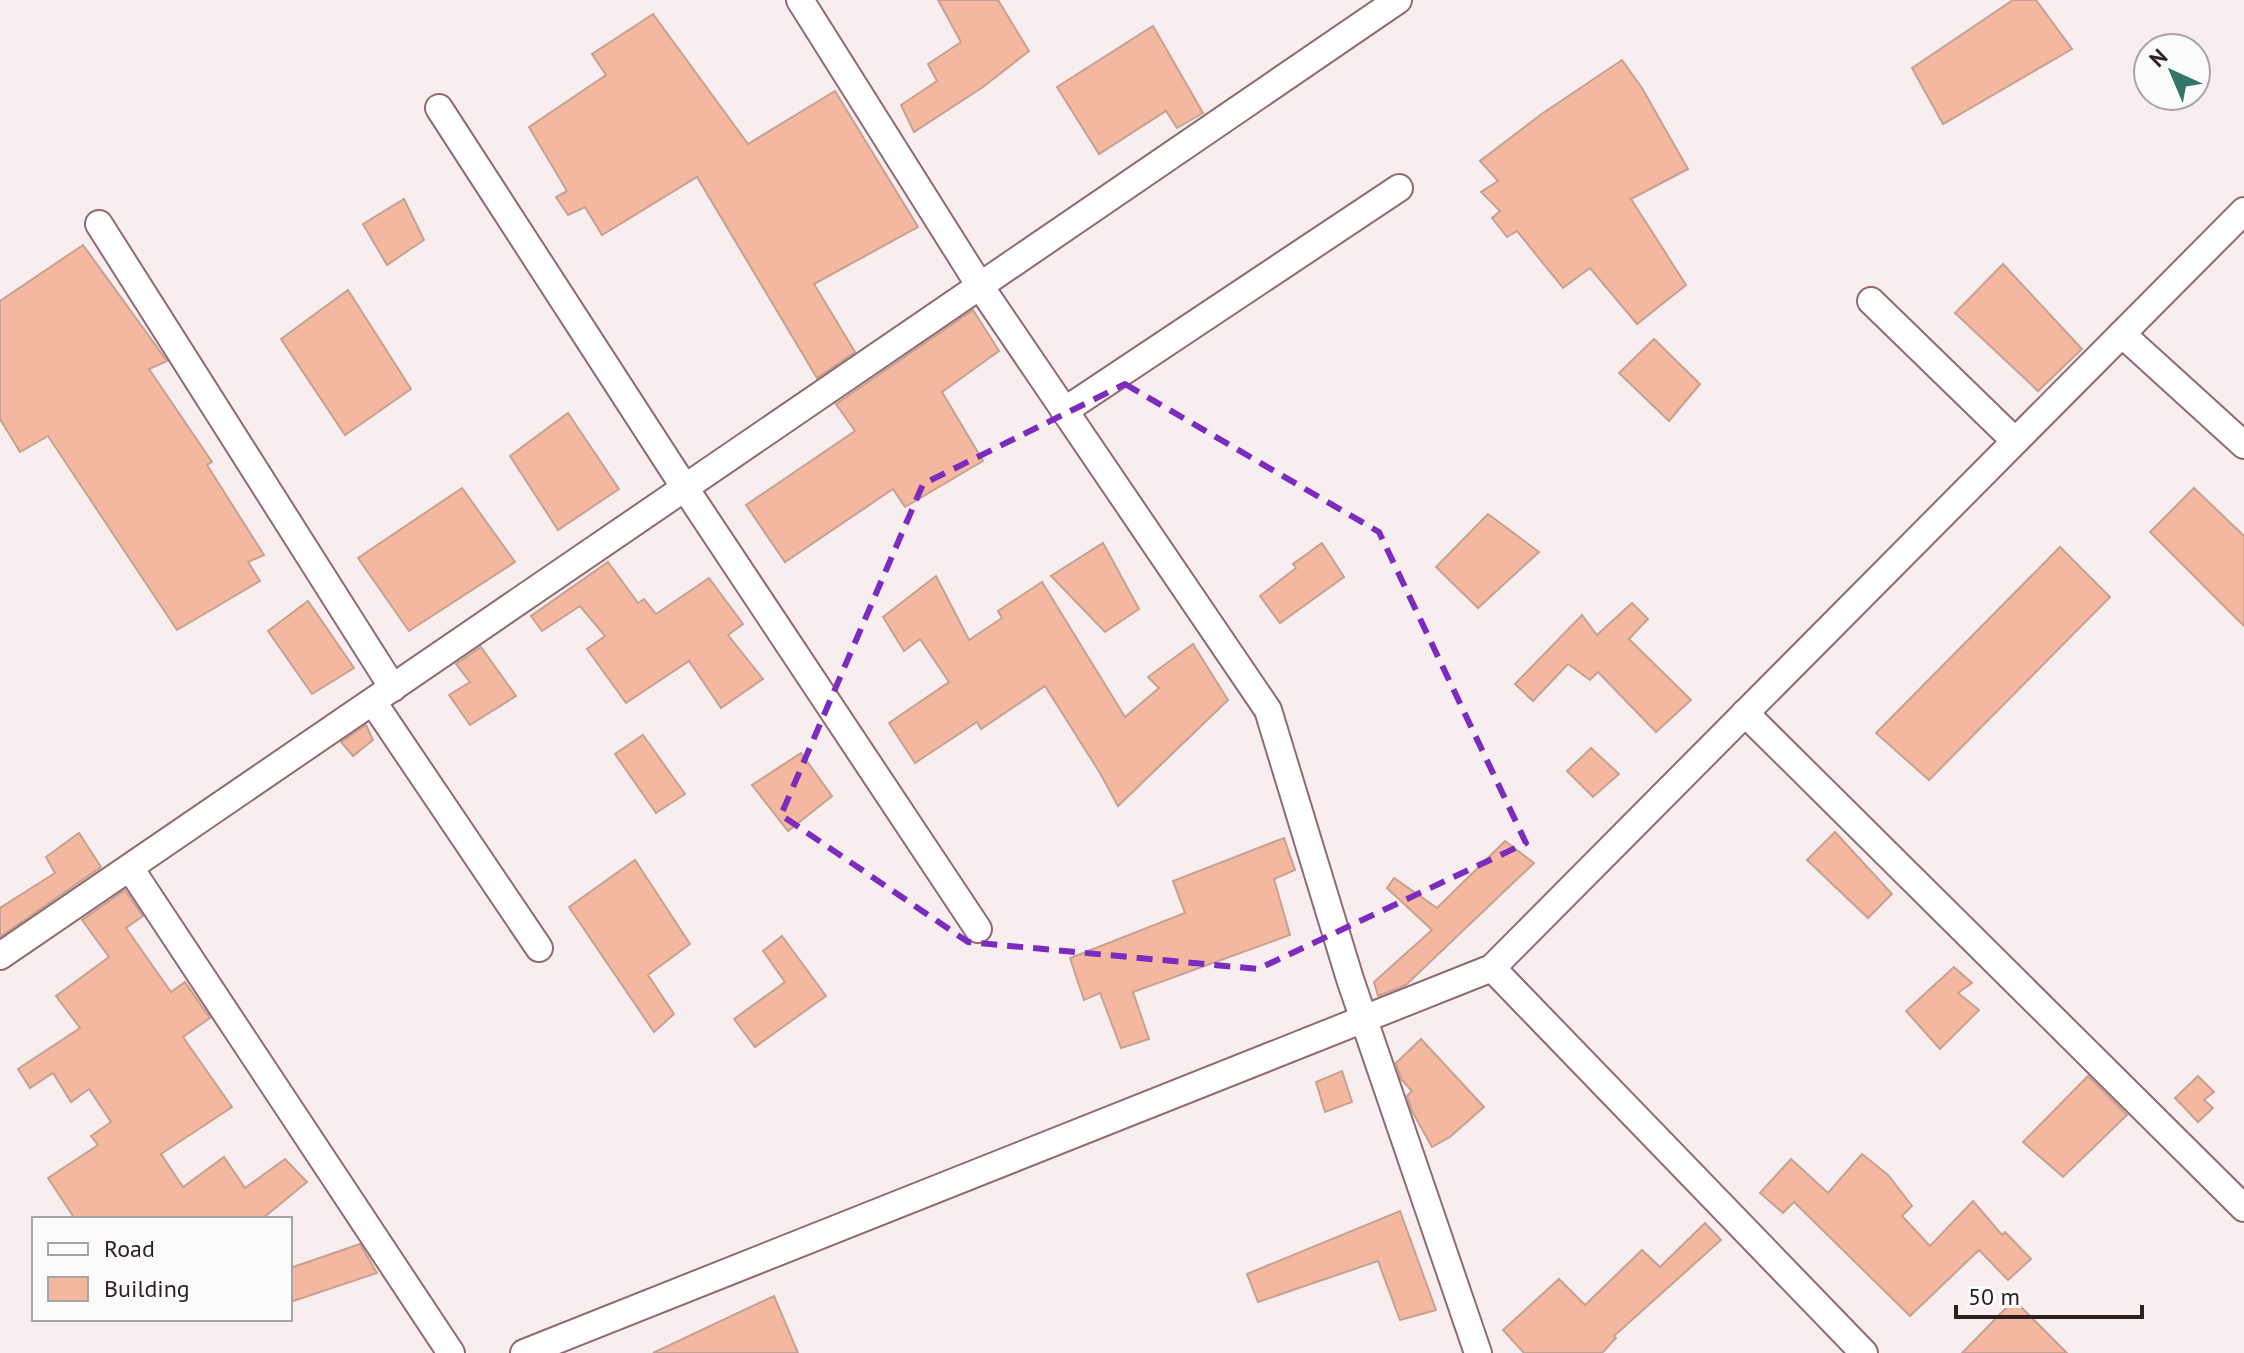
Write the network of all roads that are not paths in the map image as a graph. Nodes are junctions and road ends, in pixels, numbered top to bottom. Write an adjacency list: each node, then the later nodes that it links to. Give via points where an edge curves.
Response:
1 (800, 0): 7 (street)
2 (1398, 0): 7 (street)
3 (439, 108): 13 (street)
4 (1399, 188): 10 (street)
5 (2244, 211): 9 (street)
6 (99, 224): 14 (street)
7 (980, 286): 10 (street); 13 (street)
8 (1871, 301): 11 (street)
9 (2122, 334): 11 (street); 12 (street)
10 (1064, 411): 21 (street, via 1268,710)
11 (2015, 441): 15 (street)
12 (2244, 445)
13 (685, 488): 14 (street); 17 (street)
14 (383, 695): 16 (street); 18 (street)
15 (1745, 713): 20 (street); 22 (street)
16 (130, 868): 19 (street); 23 (street)
17 (978, 929)
18 (539, 948)
19 (0, 956)
20 (1492, 968): 21 (street); 26 (street)
21 (1364, 1020): 24 (street); 25 (street)
22 (2244, 1208)
23 (451, 1353)
24 (524, 1353)
25 (1478, 1353)
26 (1864, 1353)

